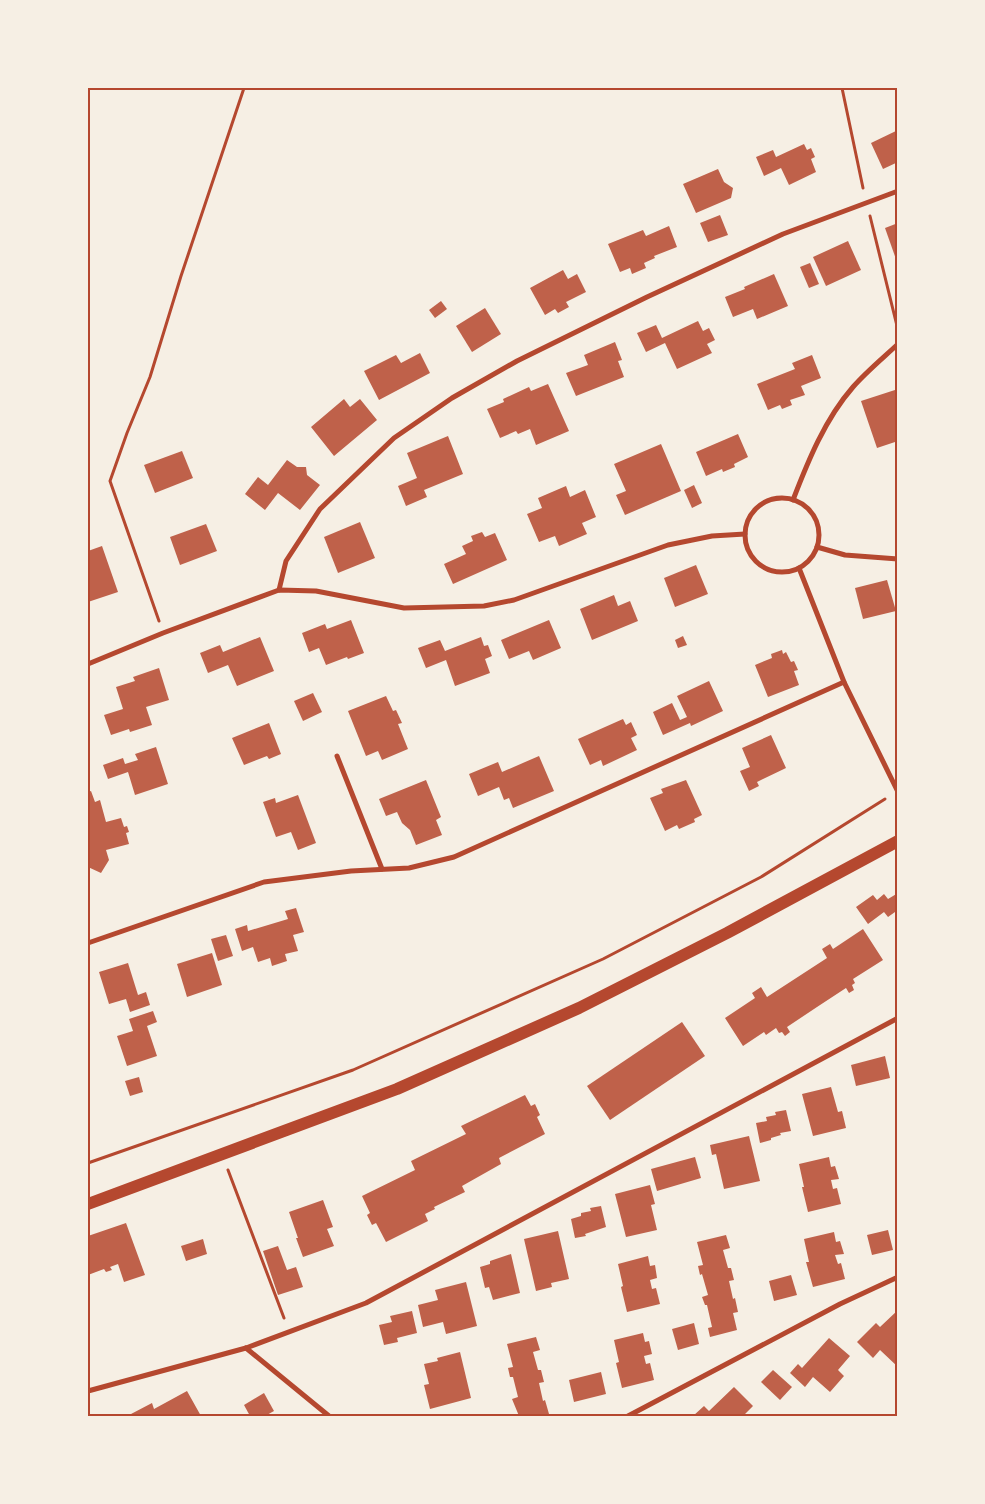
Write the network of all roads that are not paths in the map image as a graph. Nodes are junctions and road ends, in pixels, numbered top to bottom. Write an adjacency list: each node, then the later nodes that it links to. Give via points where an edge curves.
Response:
1 (898, 191): 8 (street, via 783,234 647,297 517,361 452,398 394,438 320,509 286,561)
2 (898, 344): 3 (street, via 853,387 831,419 807,463)
3 (793, 500): 4 (street, via 781,498 760,505 750,518); 5 (street, via 809,510 814,518 818,527)
4 (745, 534): 7 (street, via 747,547 762,567 774,572); 8 (street, via 712,536 668,545 514,600 484,606 404,608 316,590)
5 (817, 547): 6 (street, via 845,555); 7 (street, via 813,556)
6 (898, 559)
7 (799, 568): 10 (street)
8 (279, 590): 9 (street)
9 (88, 664)
10 (844, 682): 12 (street); 14 (street, via 454,857 409,868)
11 (337, 756): 14 (street)
12 (897, 792)
13 (898, 841): 17 (main road, via 579,1008 397,1089)
14 (382, 869): 15 (street, via 264,882)
15 (88, 943)
16 (898, 1018): 19 (street, via 366,1303)
17 (88, 1204)
18 (898, 1277): 22 (street, via 840,1304)
19 (246, 1348): 20 (street); 21 (street)
20 (88, 1391)
21 (329, 1416)
22 (628, 1416)

